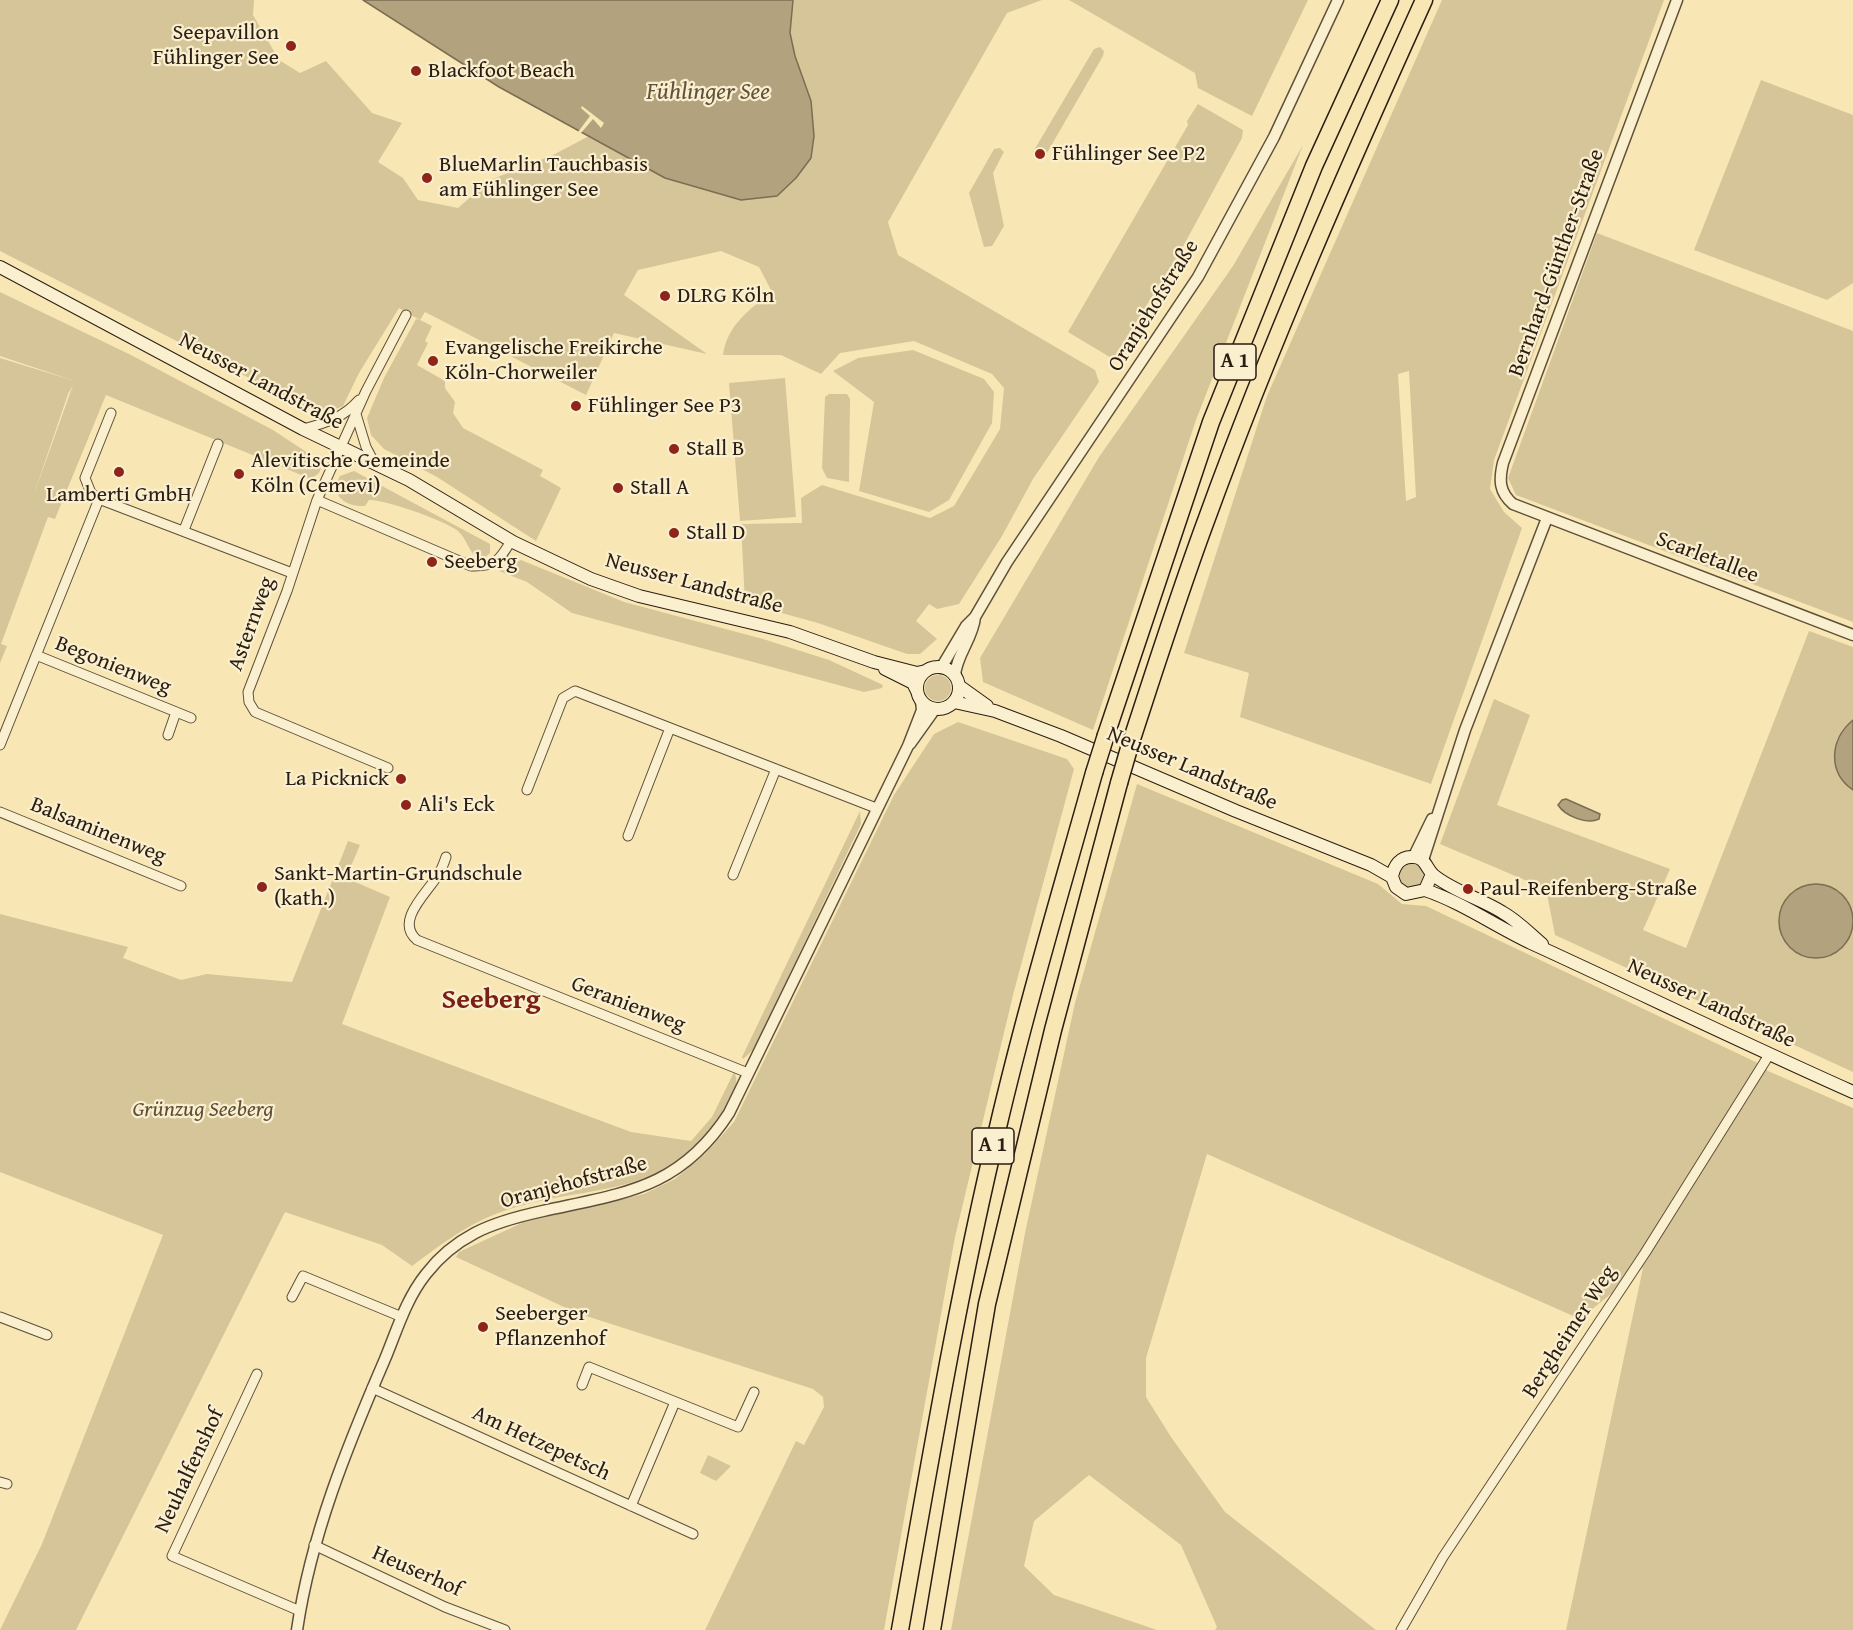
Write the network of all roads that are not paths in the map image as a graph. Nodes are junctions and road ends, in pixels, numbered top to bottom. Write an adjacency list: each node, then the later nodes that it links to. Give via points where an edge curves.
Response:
1 (1338, 0): 20 (street, Oranjehofstraße, via 1274,137 1198,277 1007,562)
2 (1390, 0): 71 (highway, A 1, bridge, via 1314,166 1211,422 1094,773 998,1126 956,1319)
3 (1424, 0): 72 (highway, A 1, bridge, via 1343,181 1239,433 1206,518 1130,745 1053,1030 987,1304)
4 (1677, 0): 16 (street, Bernhard-Günther-Straße, via 1503,463 1500,487 1506,498)
5 (0, 267): 10 (main road, Neusser Landstraße)
6 (406, 315): 7 (street)
7 (366, 391): 9 (street, Asternweg); 10 (street, via 349,411)
8 (111, 412): 14 (street, via 85,478 91,493)
9 (356, 414): 12 (street, Asternweg); 13 (street)
10 (303, 429): 12 (main road, Neusser Landstraße)
11 (218, 444): 17 (street)
12 (340, 447): 13 (main road, Neusser Landstraße); 15 (street, Asternweg)
13 (375, 464): 18 (main road, Neusser Landstraße)
14 (99, 499): 17 (street); 22 (street)
15 (317, 500): 18 (street, via 471,566 487,566 496,561); 19 (street, Asternweg)
16 (1547, 518): 21 (street, Scarletallee); 44 (street, via 1465,730 1437,822)
17 (184, 530): 19 (street)
18 (511, 541): 23 (main road, Neusser Landstraße, via 591,579 639,596 790,632)
19 (292, 573): 37 (street, Asternweg, via 250,686 251,706 255,712)
20 (975, 617): 24 (street, Oranjehofstraße); 26 (street, Oranjehofstraße, via 974,630 956,666)
21 (1853, 635)
22 (36, 656): 31 (street, Begonienweg); 35 (street)
23 (874, 662): 25 (main road, Neusser Landstraße, via 916,673); 27 (main road, Neusser Landstraße, via 913,683)
24 (941, 668): 25 (main road); 26 (main road)
25 (926, 671): 27 (main road, via 919,680)
26 (957, 681): 28 (main road); 30 (main road, Neusser Landstraße)
27 (919, 696): 29 (main road); 36 (street, Oranjehofstraße, via 921,710)
28 (954, 702): 29 (main road); 30 (main road, Neusser Landstraße)
29 (935, 709): 36 (street, Oranjehofstraße)
30 (996, 711): 46 (main road, Neusser Landstraße)
31 (176, 712): 32 (street, Begonienweg); 34 (street, Begonienweg)
32 (191, 718)
33 (670, 728): 38 (street); 39 (street, via 570,692 557,710); 42 (street)
34 (168, 735)
35 (0, 745)
36 (908, 746): 40 (street, Oranjehofstraße)
37 (388, 768)
38 (776, 769): 40 (street); 48 (street)
39 (527, 790)
40 (876, 808): 54 (street, Oranjehofstraße)
41 (0, 813): 50 (street, Balsaminenweg)
42 (628, 836)
43 (446, 857): 54 (street, Geranienweg, via 410,918 410,932 417,940)
44 (1418, 858): 45 (main road, Neusser Landstraße, via 1407,857); 47 (main road, Neusser Landstraße)
45 (1396, 864): 46 (main road, Neusser Landstraße); 49 (main road)
46 (1371, 865): 49 (main road, Neusser Landstraße)
47 (1432, 874): 51 (main road); 52 (main road, Neusser Landstraße, via 1518,921)
48 (732, 875)
49 (1392, 877): 51 (main road, Neusser Landstraße, via 1396,887 1406,894)
50 (181, 886)
51 (1425, 890): 52 (main road, Neusser Landstraße)
52 (1552, 952): 53 (main road, Neusser Landstraße)
53 (1769, 1055): 55 (main road, Neusser Landstraße); 73 (street, Bergheimer Weg, via 1645,1253 1443,1557)
54 (748, 1073): 58 (street, Oranjehofstraße, via 718,1130 671,1174 642,1188 518,1216 474,1233 437,1261 412,1295)
55 (1853, 1092)
56 (292, 1298): 58 (street, via 303,1276)
57 (0, 1317): 59 (street)
58 (402, 1317): 62 (street, Oranjehofstraße)
59 (47, 1335)
60 (257, 1374): 68 (street, Neuhalfenshof, via 172,1556)
61 (582, 1384): 64 (street, via 589,1367)
62 (372, 1388): 65 (street, Am Hetzepetsch); 67 (street, Oranjehofstraße)
63 (754, 1392): 64 (street, via 738,1427)
64 (675, 1402): 65 (street)
65 (631, 1506): 66 (street, Am Hetzepetsch)
66 (693, 1534)
67 (314, 1545): 68 (street, Oranjehofstraße); 70 (street, Heuserhof, via 445,1607)
68 (300, 1611): 69 (street, Oranjehofstraße)
69 (297, 1630)
70 (505, 1630)
71 (900, 1630)
72 (932, 1630)
73 (1401, 1630)

